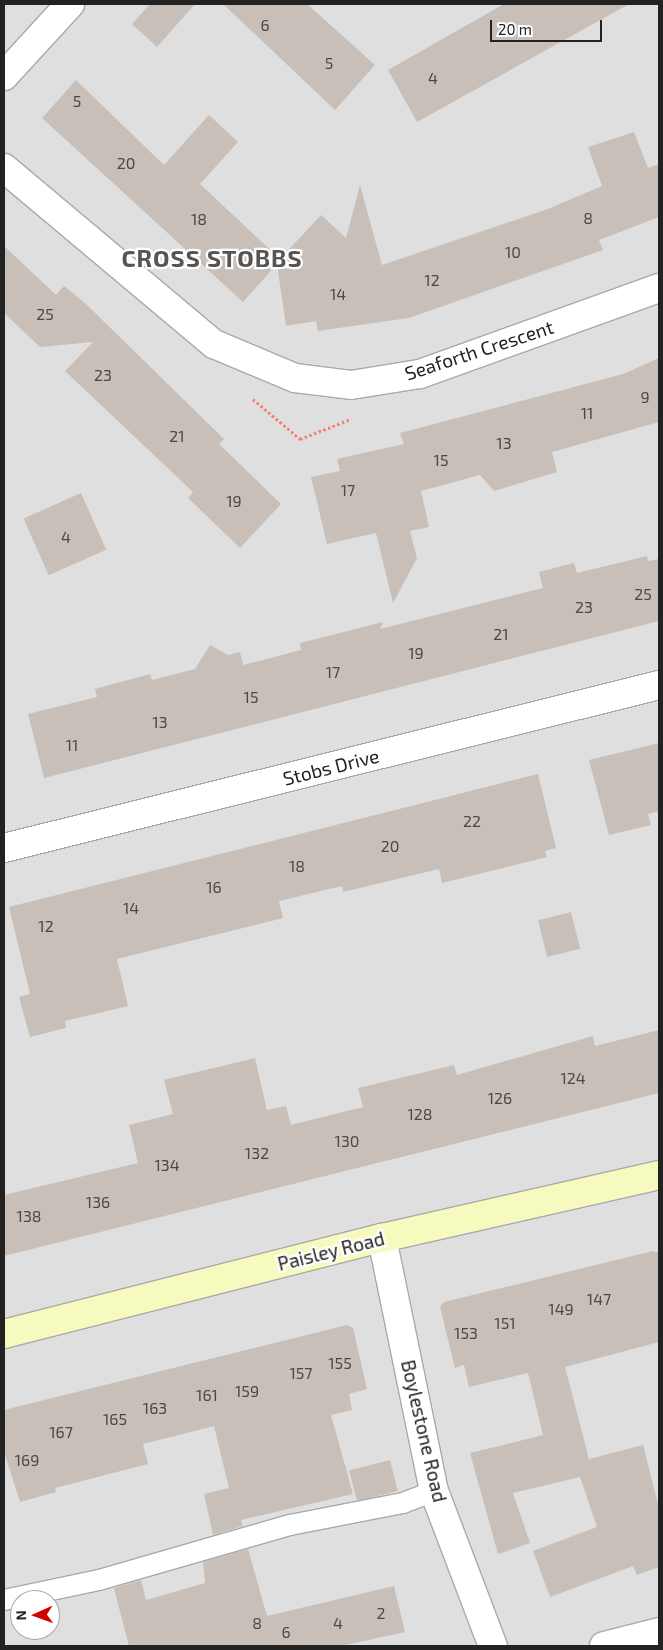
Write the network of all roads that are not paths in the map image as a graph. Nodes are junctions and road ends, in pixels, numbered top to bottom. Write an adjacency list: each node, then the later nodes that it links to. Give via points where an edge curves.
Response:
1 (70, 4): 2 (street)
2 (4, 76)
3 (4, 168): 4 (street, Seaforth Crescent, via 214,344 295,378 351,385 420,374)
4 (659, 288)
5 (659, 685): 6 (street, Stobs Drive)
6 (4, 847)
7 (659, 1174): 8 (main road, Paisley Road)
8 (382, 1238): 9 (main road, Paisley Road); 10 (street, Boylestone Road)
9 (4, 1334)
10 (434, 1491): 11 (lane, via 403,1503 290,1525 99,1580); 13 (street, Boylestone Road)
11 (4, 1600)
12 (659, 1632): 14 (street)
13 (493, 1646)
14 (604, 1646)

